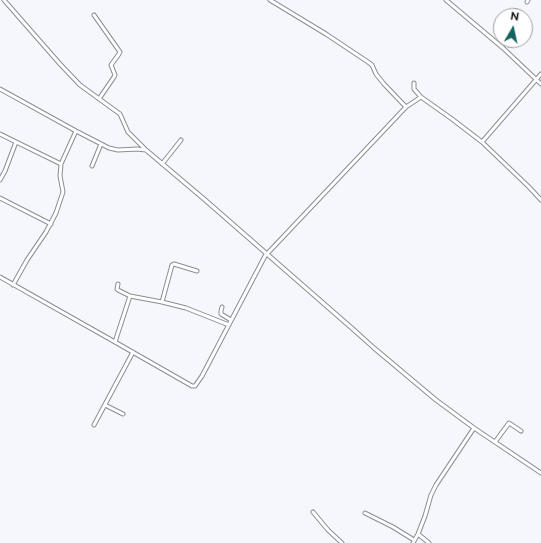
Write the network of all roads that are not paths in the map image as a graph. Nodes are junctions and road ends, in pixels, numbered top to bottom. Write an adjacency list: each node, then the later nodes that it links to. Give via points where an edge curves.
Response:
1 (4, 0): 11 (street, via 80,85)
2 (270, 0): 12 (street, via 368,62)
3 (446, 0): 6 (street)
4 (94, 15): 11 (street, via 120,53 111,65 114,77)
5 (541, 74): 6 (street)
6 (536, 80): 8 (street); 17 (street)
7 (414, 83): 10 (street, via 414,89)
8 (541, 84)
9 (0, 89): 13 (street)
10 (421, 97): 12 (street); 17 (street)
11 (99, 99): 19 (street, via 120,114 128,132)
12 (406, 107): 27 (street)
13 (76, 131): 18 (street); 20 (street)
14 (0, 134): 16 (street)
15 (181, 140): 21 (street)
16 (16, 142): 20 (street); 23 (street)
17 (482, 142): 25 (street)
18 (101, 144): 19 (street, via 113,149); 22 (street)
19 (146, 150): 21 (street)
20 (61, 164): 26 (street, via 63,192)
21 (162, 164): 27 (street)
22 (92, 166)
23 (0, 180)
24 (0, 198): 26 (street)
25 (541, 200)
26 (51, 224): 30 (street)
27 (266, 254): 35 (street); 42 (street, via 385,358)
28 (197, 271): 33 (street, via 172,265)
29 (0, 277): 30 (street)
30 (14, 284): 37 (street)
31 (118, 284): 32 (street, via 118,290)
32 (130, 296): 33 (street); 37 (street)
33 (162, 302): 36 (street, via 186,308)
34 (222, 307): 35 (street, via 222,314)
35 (231, 320): 36 (street)
36 (229, 325): 38 (street, via 194,387)
37 (115, 342): 38 (street)
38 (133, 352): 39 (street)
39 (105, 405): 40 (street); 41 (street)
40 (123, 414)
41 (94, 425)
42 (474, 428): 44 (street); 48 (street, via 436,485)
43 (521, 431): 44 (street, via 509,423)
44 (495, 442): 45 (street)
45 (541, 473)
46 (313, 512): 50 (street)
47 (365, 513): 49 (street, via 393,527)
48 (418, 534): 49 (street); 51 (street)
49 (413, 542)
50 (342, 543)
51 (430, 543)

